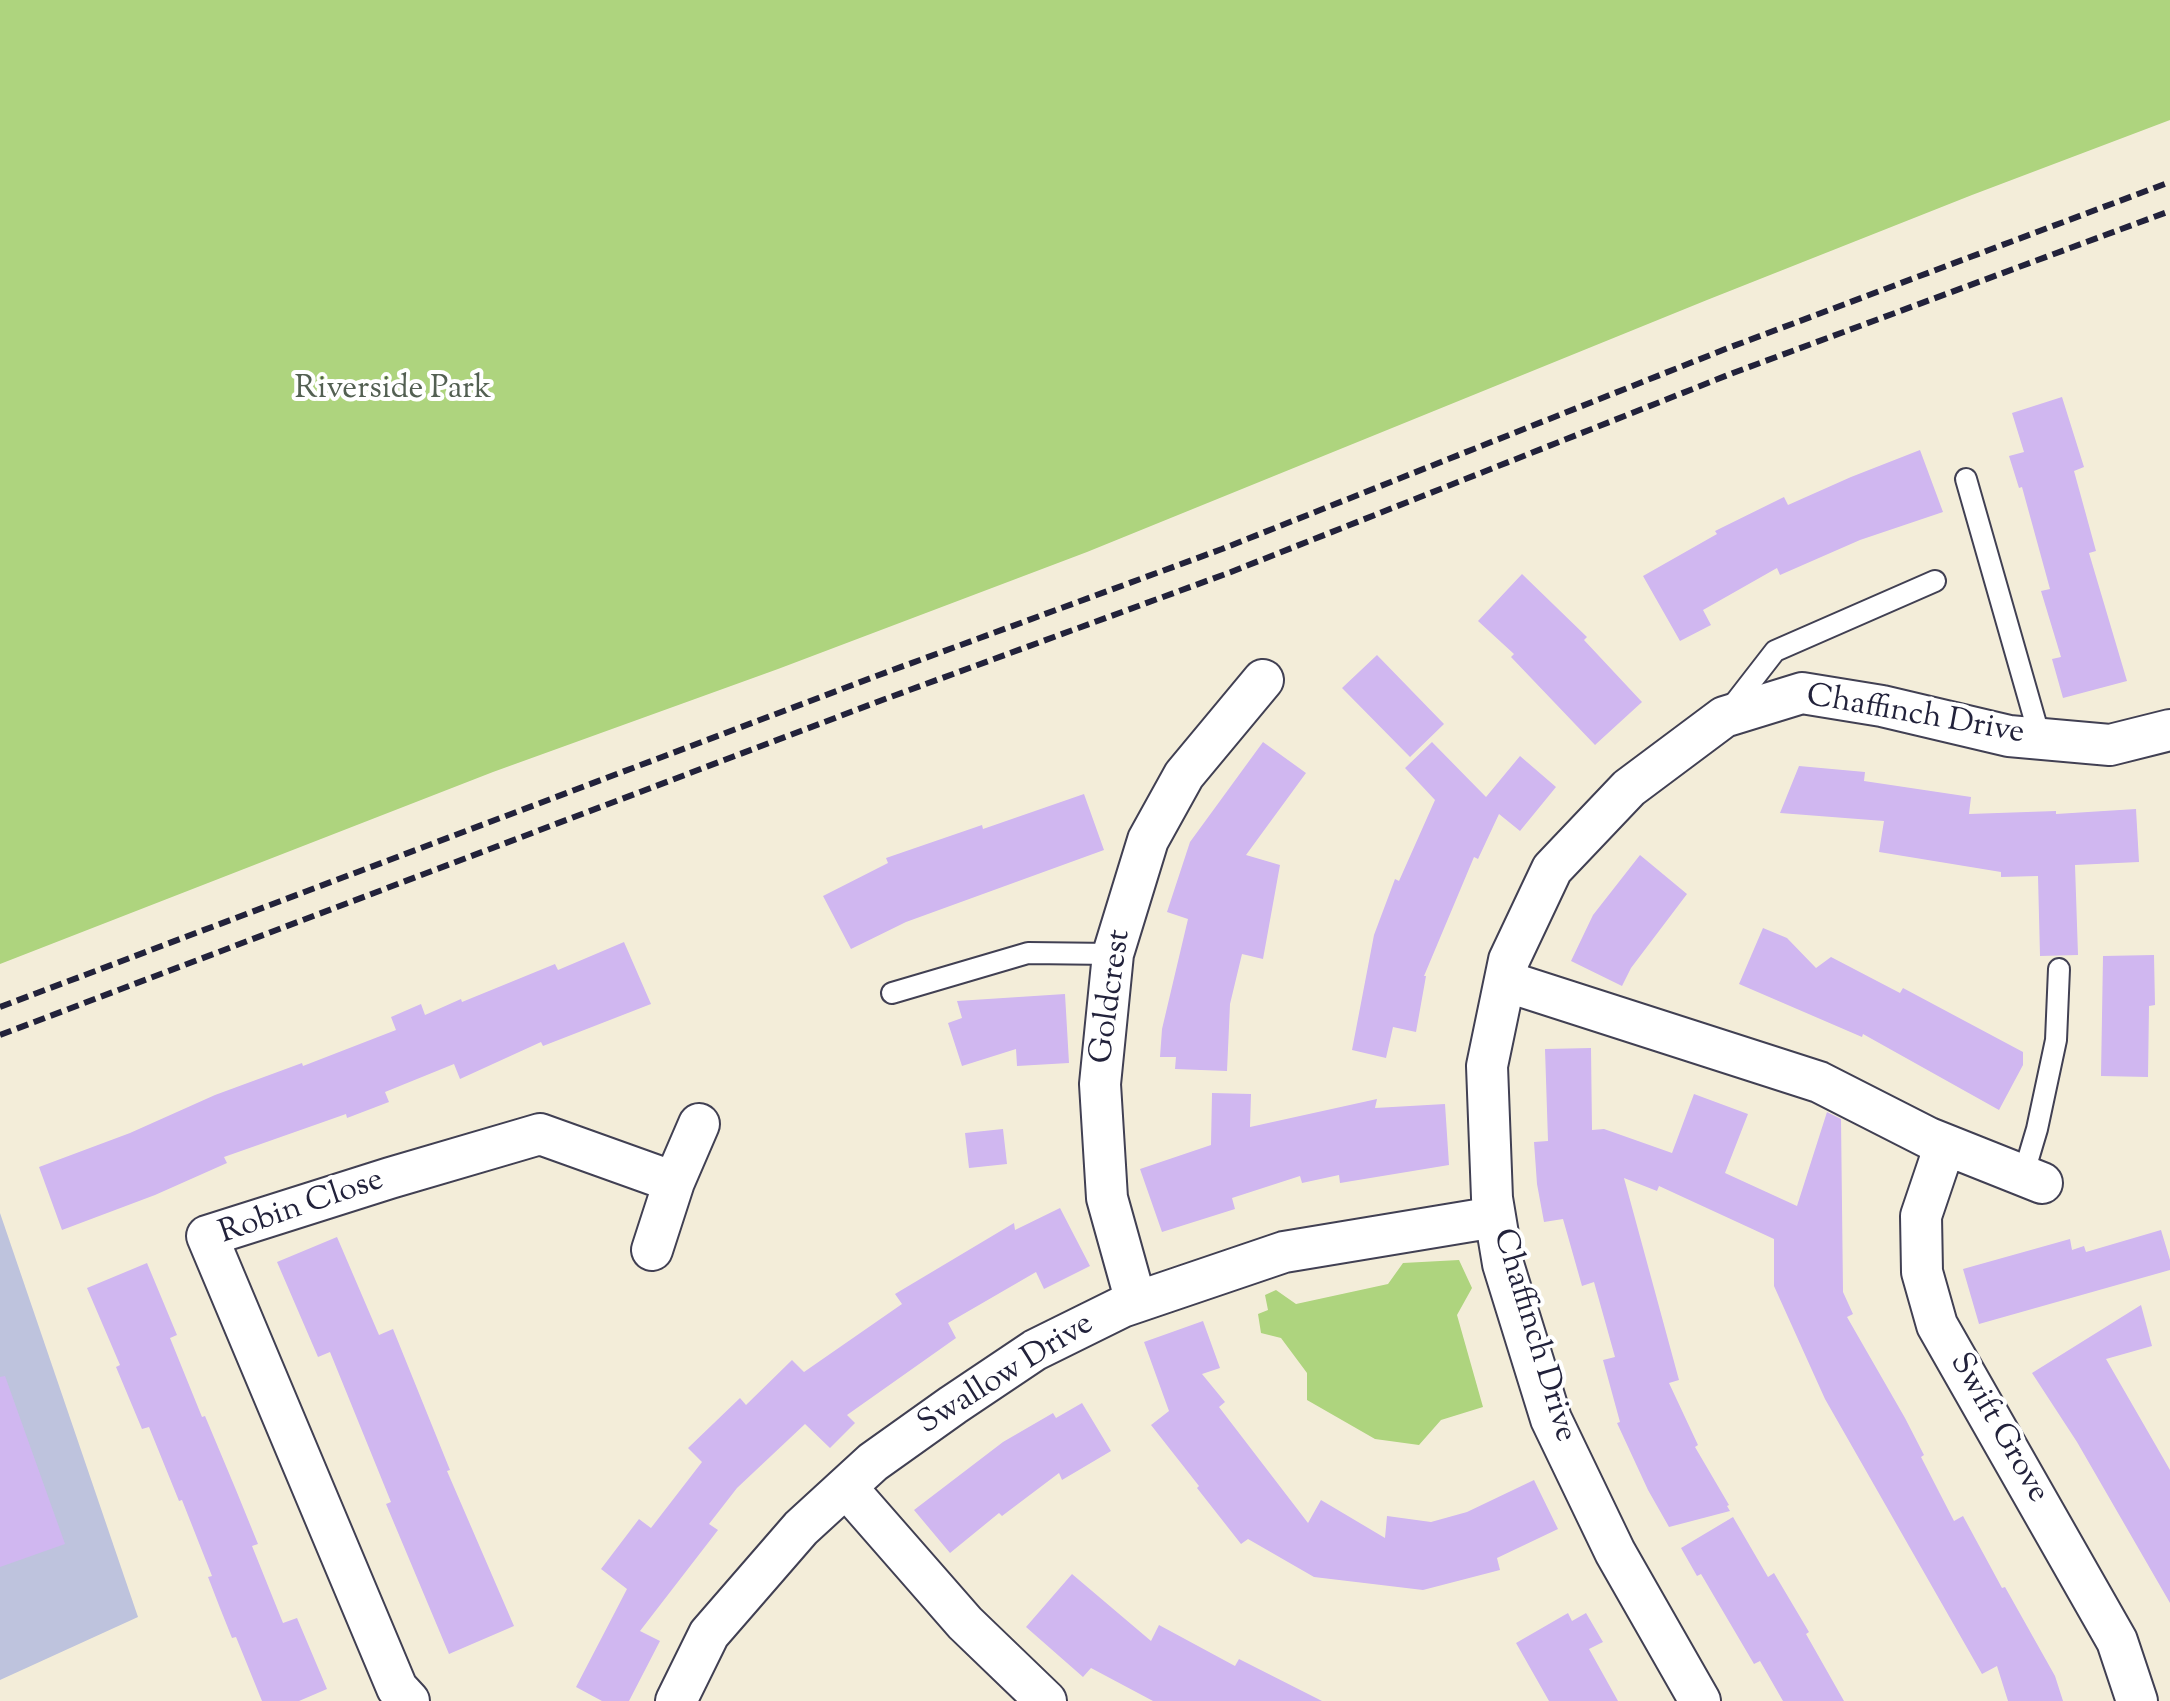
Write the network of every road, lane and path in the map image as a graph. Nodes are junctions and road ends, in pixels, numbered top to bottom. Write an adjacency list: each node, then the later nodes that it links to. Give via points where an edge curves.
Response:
1 (1966, 479): 6 (lane)
2 (1935, 581): 4 (lane, via 1775,651)
3 (1263, 680): 7 (street, Goldcrest, via 1184,775 1148,840)
4 (1724, 717): 6 (street, Chaffinch Drive, via 1802,693); 9 (street, Chaffinch Drive, via 1629,788 1552,869 1509,960)
5 (2170, 730): 6 (street, Chaffinch Drive, via 2110,745)
6 (2040, 738)
7 (1113, 954): 10 (lane, via 1028,953); 17 (street, Goldcrest, via 1100,1084 1106,1184)
8 (2059, 969): 13 (lane, via 2056,1040)
9 (1505, 981): 12 (street, via 1819,1082); 15 (street, Chaffinch Drive, via 1487,1066)
10 (892, 993)
11 (699, 1124): 14 (street)
12 (1945, 1145): 13 (street); 23 (street, Swift Grove, via 1921,1216 1922,1272 1937,1325 2117,1641)
13 (2032, 1180)
14 (674, 1182): 16 (street); 19 (street, Robin Close, via 540,1134 207,1236)
15 (1495, 1217): 17 (street, Swallow Drive, via 1284,1252); 22 (street, Chaffinch Drive, via 1503,1264 1551,1419 1615,1552)
16 (652, 1250)
17 (1136, 1302): 18 (street, Swallow Drive, via 1035,1350 873,1462)
18 (846, 1487): 20 (street, Swallow Drive, via 801,1528 709,1634); 21 (street, via 965,1623)
19 (395, 1697)
20 (676, 1701)
21 (1046, 1701)
22 (1700, 1701)
23 (2137, 1701)

